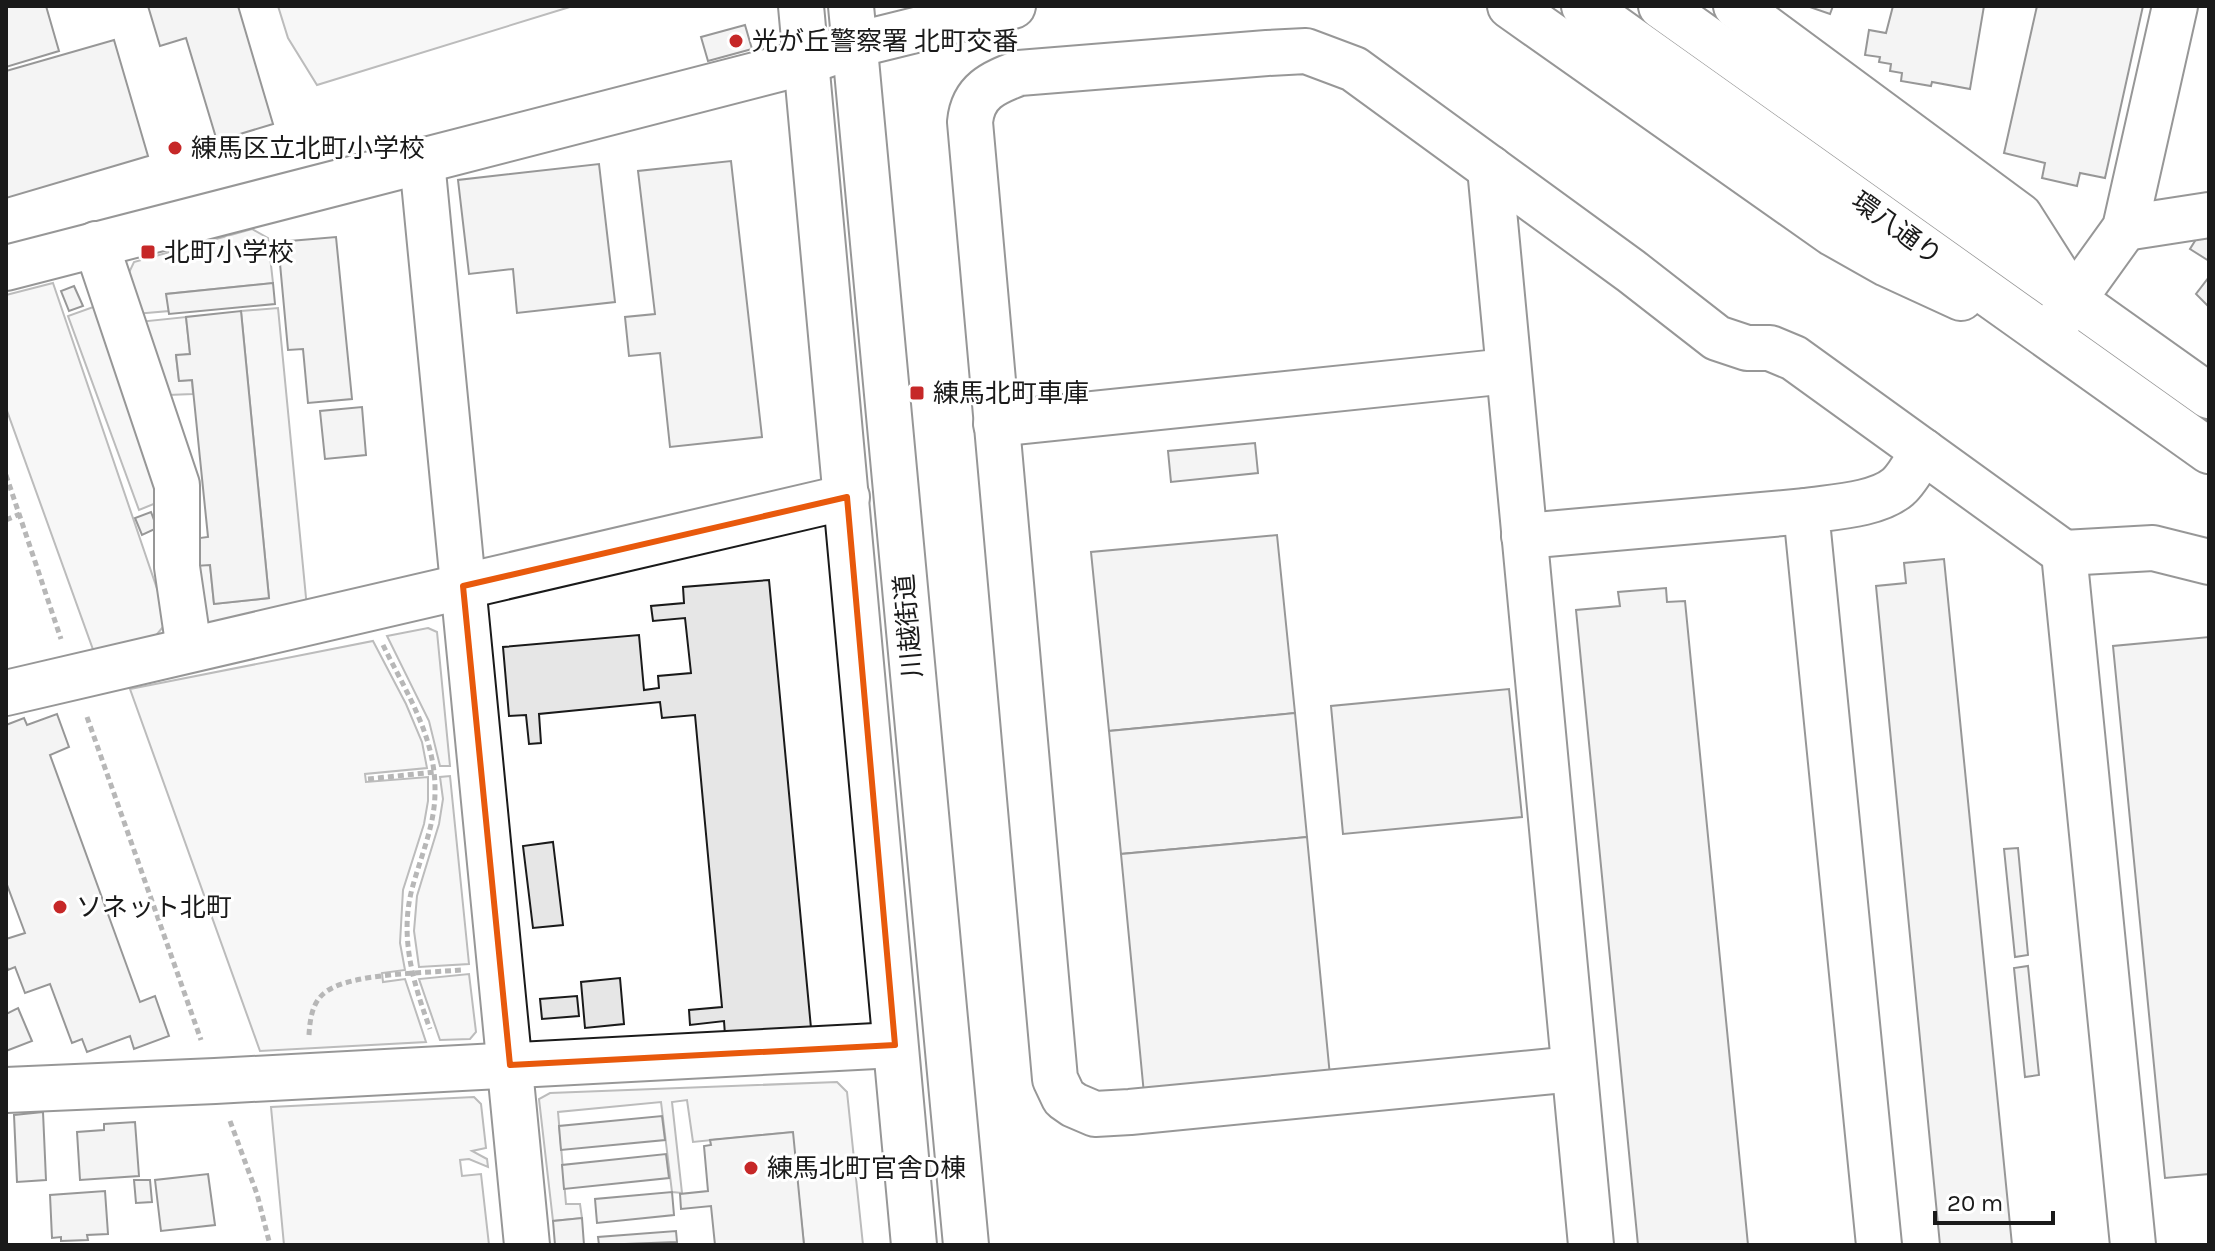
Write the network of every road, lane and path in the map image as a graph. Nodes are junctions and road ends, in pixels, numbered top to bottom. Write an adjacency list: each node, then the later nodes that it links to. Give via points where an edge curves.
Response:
1 (801, 6): 9 (main road, 川越街道)
2 (1013, 6): 8 (main road)
3 (1510, 6): 17 (main road, via 1832,233 1887,264)
4 (1584, 6): 17 (main road, 環八通り)
5 (1661, 6): 16 (main road, 環八通り)
6 (1736, 6): 16 (main road, via 2020,216)
7 (2175, 6): 13 (main road)
8 (853, 25): 9 (main road); 51 (main road, 川越街道)
9 (806, 62): 10 (main road); 24 (main road, 川越街道)
10 (422, 161): 14 (main road); 31 (main road)
11 (1490, 168): 18 (main road); 20 (main road, via 1354,69 1306,51 1019,73 999,81 971,106 970,122); 21 (main road, via 1717,338 1794,358)
12 (2209, 215): 13 (main road)
13 (2125, 228): 16 (main road)
14 (96, 244): 15 (main road); 33 (main road, via 177,485 177,567)
15 (6, 268)
16 (2074, 301): 17 (main road); 19 (main road, 環八通り)
17 (2047, 336): 22 (main road, 環八通り)
18 (1508, 371): 20 (main road); 28 (main road)
19 (2209, 396)
20 (996, 424): 44 (main road, via 1055,1079 1064,1098 1095,1114)
21 (1923, 451): 25 (main road, via 1898,487 1882,496); 29 (main road)
22 (2209, 451)
23 (6, 475): 26 (path)
24 (847, 497): 31 (main road); 41 (main road, 川越街道)
25 (1806, 511): 28 (main road); 53 (main road)
26 (20, 514): 27 (path); 34 (path)
27 (6, 520)
28 (1524, 536): 44 (main road)
29 (2064, 553): 30 (main road, via 2153,548); 54 (main road)
30 (2209, 562)
31 (463, 586): 32 (main road); 36 (main road)
32 (367, 608): 33 (main road); 37 (path, via 422,723)
33 (189, 649): 34 (main road)
34 (73, 677): 35 (main road); 46 (path)
35 (6, 693)
36 (480, 767): 37 (path); 39 (main road)
37 (434, 772): 38 (path); 40 (path, via 434,807 408,915)
38 (368, 779)
39 (501, 966): 40 (path); 42 (main road)
40 (411, 974): 43 (path); 45 (path, via 345,983 325,992 310,1021)
41 (895, 1045): 42 (main road); 50 (main road, 川越街道)
42 (510, 1065): 43 (main road); 49 (main road)
43 (439, 1069): 45 (main road)
44 (1574, 1069): 52 (main road)
45 (313, 1076): 46 (main road)
46 (215, 1081): 47 (main road); 48 (path)
47 (6, 1090)
48 (270, 1245)
49 (527, 1245)
50 (914, 1245)
51 (966, 1245)
52 (1591, 1245)
53 (1879, 1245)
54 (2133, 1245)

